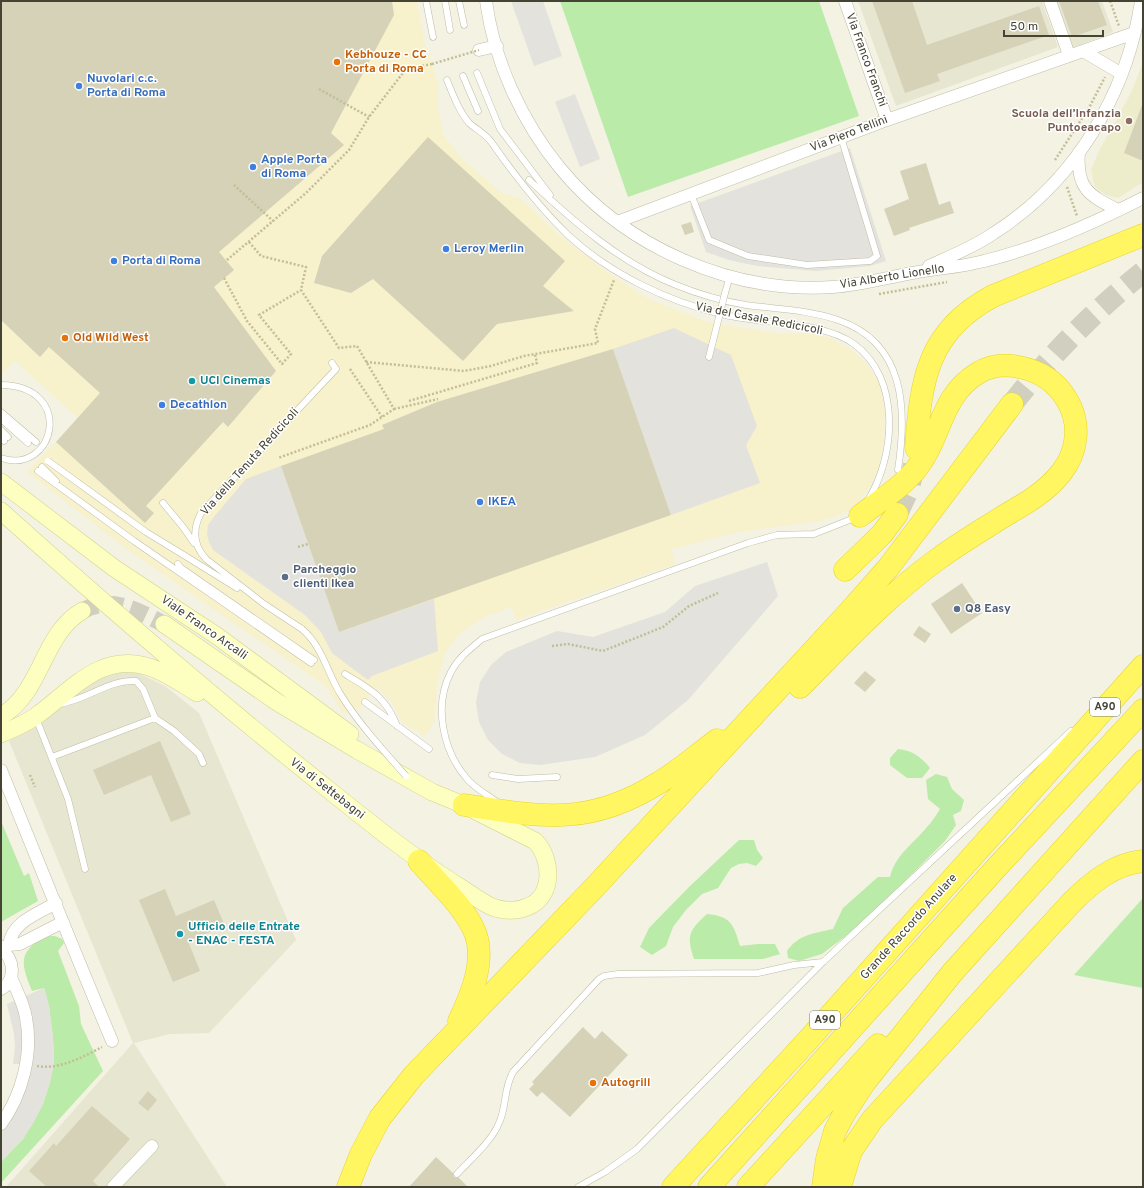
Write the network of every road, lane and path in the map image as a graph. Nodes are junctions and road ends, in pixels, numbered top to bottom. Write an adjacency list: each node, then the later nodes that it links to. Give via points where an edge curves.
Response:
1 (426, 1): 12 (lane)
2 (445, 1): 10 (lane)
3 (459, 1): 9 (lane)
4 (486, 1): 14 (street, Via Alberto Lionello)
5 (845, 1): 26 (street, Via Franco Franchi)
6 (1050, 1): 17 (street)
7 (1110, 1): 13 (path)
8 (1141, 1): 11 (street)
9 (464, 25)
10 (450, 30)
11 (1134, 33): 13 (street, Via Piero Tellini); 20 (street)
12 (433, 37)
13 (1123, 37): 16 (street, Via Piero Tellini)
14 (497, 46): 15 (street); 37 (street, Via Alberto Lionello, via 517,101 535,135 574,184)
15 (479, 50): 25 (path, bridge, via 406,69)
16 (1083, 50): 17 (street, Via Piero Tellini); 18 (street)
17 (1069, 55): 26 (street, Via Piero Tellini)
18 (1110, 66): 20 (street); 29 (path, via 1090,106 1055,160)
19 (477, 73): 34 (lane, via 500,129)
20 (1122, 74): 28 (street, via 1100,121)
21 (463, 76): 24 (lane)
22 (447, 80): 76 (lane, Via del Casale Redicicoli, via 462,113 488,137 505,163 547,214 578,243 611,268 690,306 749,320 818,330 846,339 864,354 874,365 884,385 889,425 881,474)
23 (319, 88): 25 (path)
24 (478, 111)
25 (369, 117): 36 (path, via 349,150 306,193)
26 (887, 120): 27 (street, Via Piero Tellini)
27 (841, 137): 32 (street, Via Piero Tellini); 32 (lane, via 877,256 870,261 807,264 748,256 709,240)
28 (1079, 152): 29 (street); 35 (street, via 1079,174 1085,190 1095,199)
29 (1063, 174): 38 (path); 42 (street, via 1045,193 994,234)
30 (529, 180): 34 (lane)
31 (234, 185): 36 (path)
32 (691, 194): 37 (street, Via Piero Tellini)
33 (1143, 198): 35 (street, Via Alberto Lionello)
34 (558, 206): 71 (lane, via 593,236 630,262 675,285 726,301 832,318 860,330 878,346 892,365 898,380 903,416)
35 (1118, 210): 38 (street, Via Alberto Lionello)
36 (273, 221): 40 (path)
37 (617, 222): 43 (street, Via Alberto Lionello, via 650,244 688,262)
38 (1080, 227): 42 (street, Via Alberto Lionello, via 985,261)
39 (1143, 235): 66 (highway, via 993,296 956,322 940,341 930,364 919,410)
40 (249, 242): 41 (path); 47 (path, via 261,256 306,267)
41 (227, 260)
42 (917, 272): 43 (street, Via Alberto Lionello, via 873,282 818,287 773,284)
43 (730, 276): 50 (lane, bridge)
44 (224, 278): 47 (path, via 247,321 282,364 291,354 259,315)
45 (615, 278): 49 (path, via 595,329 598,343)
46 (953, 280): 48 (path)
47 (300, 290): 51 (path, via 339,348 356,346)
48 (872, 295)
49 (535, 354): 51 (path, via 464,371); 56 (path, via 537,363)
50 (709, 357)
51 (366, 362): 58 (path)
52 (332, 363): 79 (lane, Via della Tenuta Redicicoli, via 336,369 201,513 194,532)
53 (350, 369): 60 (path)
54 (1, 385): 67 (lane, bridge, via 21,387 33,392 46,408 50,427 44,445 35,453 18,459)
55 (438, 399): 58 (path)
56 (409, 401)
57 (1012, 404): 93 (highway, via 888,568)
58 (394, 409): 60 (path)
59 (1, 412): 64 (lane)
60 (382, 417): 68 (path, via 370,425)
61 (1, 419): 65 (lane)
62 (1, 430): 63 (lane)
63 (5, 439)
64 (36, 442)
65 (28, 443)
66 (916, 448)
67 (1, 458)
68 (278, 458)
69 (48, 461): 83 (lane, bridge, via 146,532)
70 (40, 469): 80 (lane, via 134,541 312,661)
71 (898, 470)
72 (1, 482): 109 (main road, Viale Franco Arcalli, via 114,568 248,658)
73 (163, 503): 79 (lane)
74 (1, 511): 97 (main road, via 97,598)
75 (897, 514): 81 (highway, via 882,534)
76 (860, 516): 113 (lane, via 814,534 777,535 748,543 482,639 461,657 450,672 444,692 442,721 447,744 457,765 469,781); 117 (highway, via 900,485 918,467 950,400 968,380 984,369 1007,365 1036,371 1053,382 1066,398 1076,425 1074,447 1067,466 1051,485 949,551 896,593)
77 (308, 544): 78 (path)
78 (298, 547)
79 (199, 552): 83 (lane)
80 (178, 564)
81 (845, 570)
82 (718, 593): 86 (path, via 689,606 663,627 604,651 568,644)
83 (263, 604): 109 (lane, bridge, via 310,637 318,647 333,682 353,713)
84 (82, 611): 95 (main road, via 67,623 59,634 22,697)
85 (164, 624): 109 (main road, via 277,702)
86 (552, 646)
87 (1143, 662): 92 (lane)
88 (1143, 666): 134 (highway, Grande Raccordo Anulare / A90)
89 (345, 674): 99 (lane, via 378,694 393,715)
90 (365, 702): 99 (lane)
91 (51, 704): 96 (main road); 97 (main road, via 92,672 119,664 138,664 157,670); 98 (lane, via 74,701 125,680 136,682 143,689)
92 (1098, 705)
93 (759, 708): 113 (highway, via 661,782 617,805 590,813 562,816); 117 (highway)
94 (1143, 710): 135 (highway, A90, via 996,868)
95 (1, 716)
96 (36, 716): 101 (main road); 103 (lane)
97 (235, 716): 114 (main road, Via di Settebagni)
98 (155, 718): 103 (lane); 104 (lane, via 199,754)
99 (397, 726): 102 (lane)
100 (1076, 726): 121 (lane)
101 (1, 734)
102 (429, 749)
103 (52, 757): 116 (lane, via 68,799)
104 (203, 763)
105 (1136, 769): 122 (highway)
106 (1, 770): 118 (street)
107 (30, 775): 111 (path)
108 (492, 775): 110 (lane, via 518,779)
109 (406, 776): 112 (main road, via 432,792)
110 (557, 777)
111 (35, 788)
112 (464, 805): 113 (highway); 114 (main road, Via di Settebagni, via 529,837 539,846 549,870 547,882 538,899 530,906 518,910 495,907)
113 (512, 813)
114 (419, 861): 125 (highway, via 463,912 473,927 477,940 475,981)
115 (1143, 861): 138 (highway, via 1109,872 1072,902 872,1120 851,1151)
116 (86, 869)
117 (592, 889): 125 (highway)
118 (56, 903): 119 (street); 120 (street, via 15,928)
119 (63, 922): 120 (street, via 20,944); 126 (street)
120 (4, 948): 123 (street, via 12,964)
121 (823, 962): 130 (lane, via 794,965 766,972 618,974 599,978 513,1072 506,1085 502,1114 497,1127); 133 (lane, via 637,1149 605,1172)
122 (952, 973): 136 (highway, via 881,1042); 137 (highway, via 870,1076 844,1114 829,1149)
123 (11, 977): 124 (street); 127 (street, via 26,1018)
124 (1, 989)
125 (453, 1035): 132 (highway, via 414,1075 385,1111 361,1154)
126 (112, 1041): 127 (path, via 54,1067)
127 (27, 1064): 128 (street, via 12,1109)
128 (1, 1124)
129 (152, 1146): 131 (street)
130 (457, 1174)
131 (113, 1187)
132 (348, 1187)
133 (578, 1187)
134 (673, 1187)
135 (710, 1187)
136 (748, 1187)
137 (824, 1187)
138 (840, 1187)

